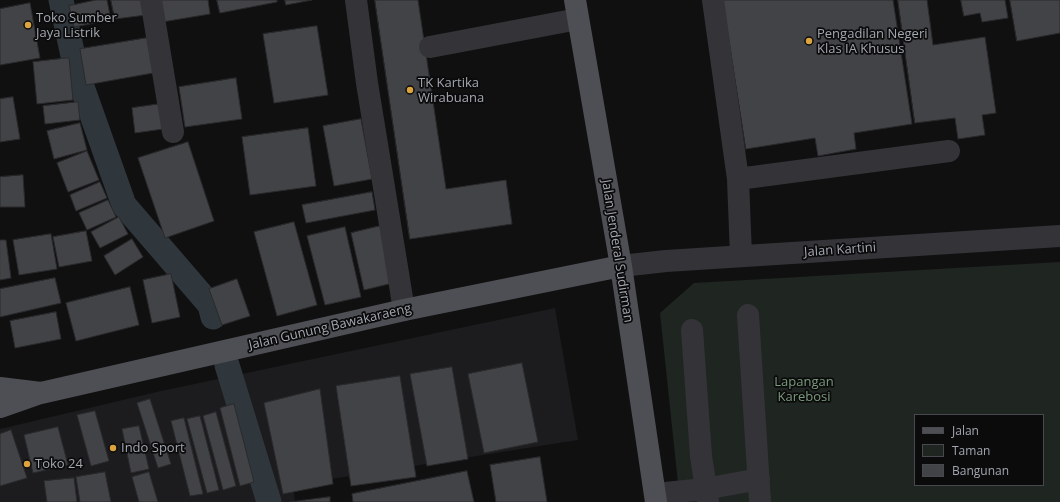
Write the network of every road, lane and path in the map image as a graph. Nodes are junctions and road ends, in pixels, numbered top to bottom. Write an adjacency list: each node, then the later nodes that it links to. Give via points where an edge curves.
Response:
1 (151, 0): 6 (street)
2 (356, 0): 12 (street)
3 (714, 0): 8 (street)
4 (576, 9): 5 (street); 11 (main road, Jalan Jenderal Sudirman)
5 (430, 46)
6 (173, 132)
7 (949, 151): 8 (street)
8 (738, 179): 10 (street)
9 (1060, 236): 10 (street, Jalan Kartini)
10 (741, 256): 11 (street, Jalan Kartini)
11 (621, 266): 12 (main road, Jalan Gunung Bawakaraeng); 18 (main road, Jalan Jenderal Sudirman)
12 (404, 310): 15 (main road, Jalan Gunung Bawakaraeng, via 41,393)
13 (748, 315): 16 (street)
14 (692, 330): 17 (street)
15 (1, 391)
16 (759, 479): 17 (street); 19 (street)
17 (706, 495): 18 (street)
18 (656, 498)
19 (760, 502)

